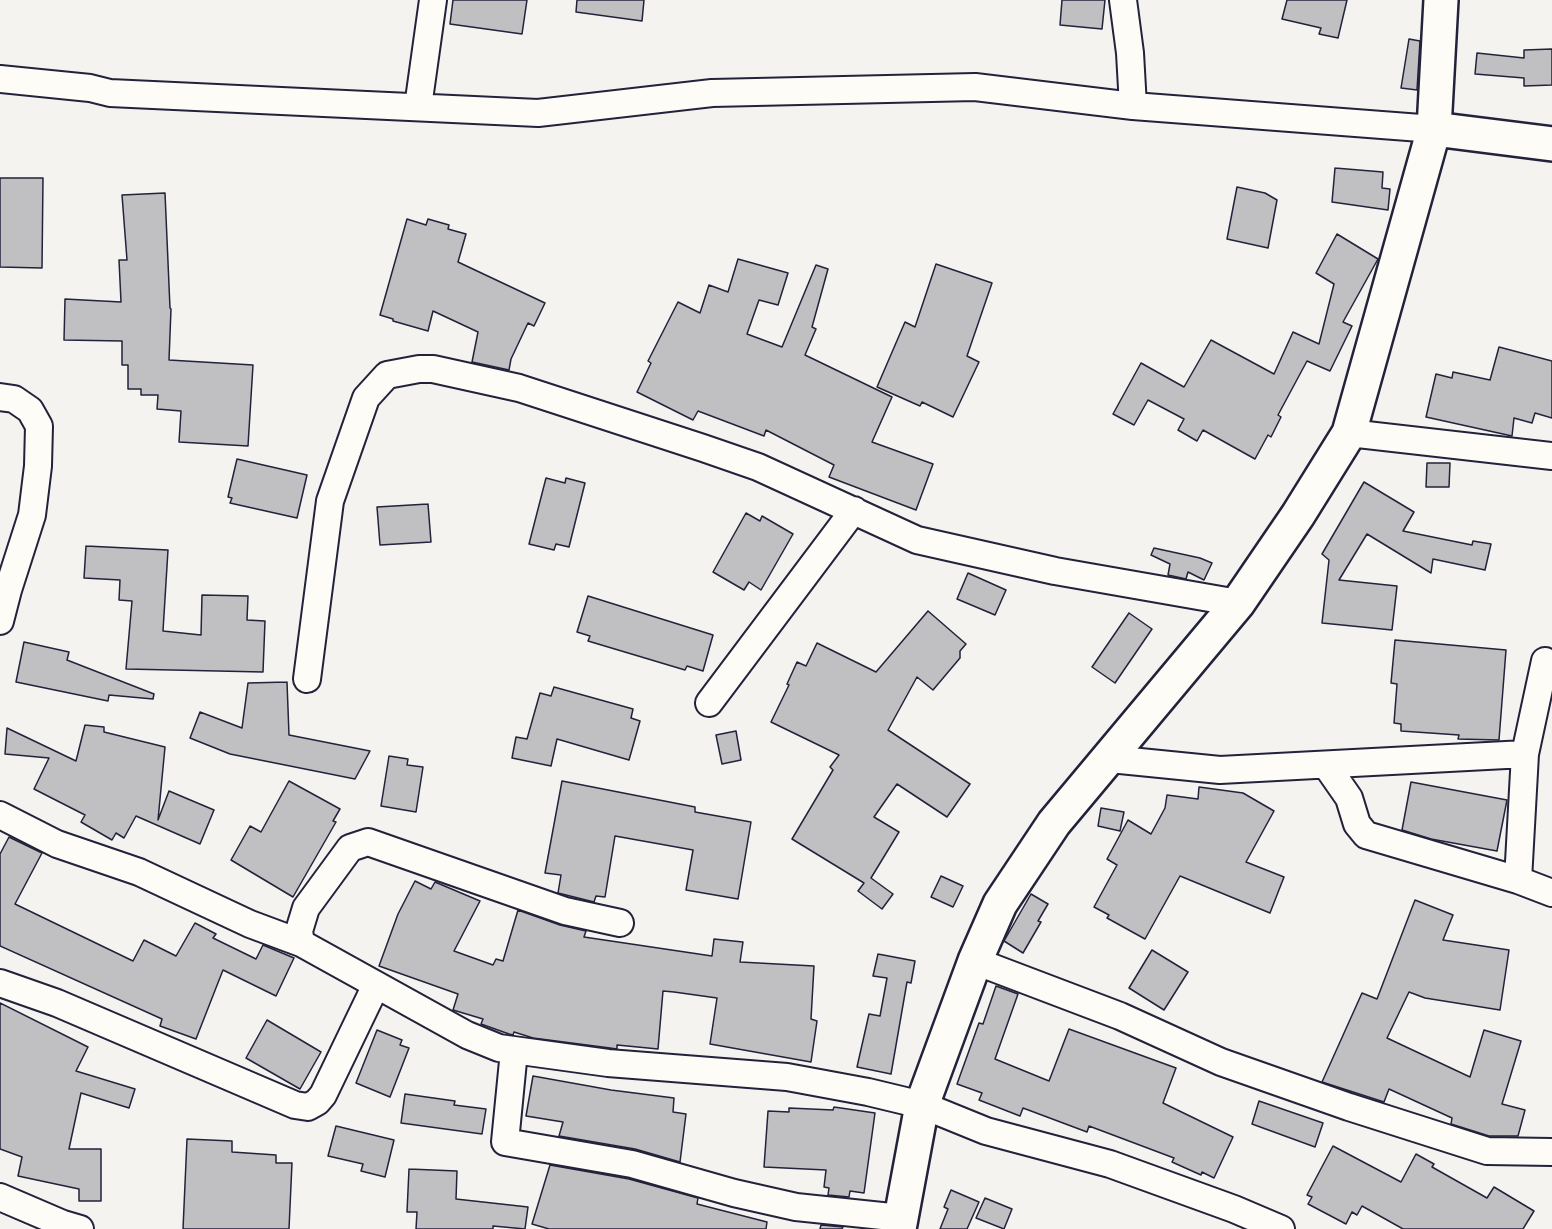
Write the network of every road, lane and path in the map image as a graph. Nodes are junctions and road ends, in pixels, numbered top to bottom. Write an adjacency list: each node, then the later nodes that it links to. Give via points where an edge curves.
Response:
1 (433, 0): 6 (street)
2 (1123, 0): 5 (street)
3 (1441, 0): 7 (street)
4 (0, 79): 6 (street, via 110,93)
5 (1133, 106): 6 (street, via 975,87 712,93 538,113); 7 (street)
6 (418, 107)
7 (1434, 129): 8 (street); 10 (street)
8 (1552, 144)
9 (0, 397): 14 (street, via 14,399 30,410 39,426 32,515)
10 (1349, 433): 11 (street); 13 (street)
11 (1552, 456)
12 (854, 510): 13 (street, via 916,540 1055,571); 16 (street, via 758,467 519,388 433,369 387,375 366,398 330,501); 17 (street)
13 (1238, 603): 19 (street)
14 (0, 621)
15 (1545, 661): 18 (street)
16 (307, 679)
17 (709, 704)
18 (1525, 754): 20 (street); 22 (street)
19 (1110, 759): 20 (street, via 1220,770); 26 (street, via 1054,824 1000,904)
20 (1326, 765): 22 (street, via 1349,798 1357,824 1366,835)
21 (0, 815): 25 (street, via 57,844 139,872)
22 (1518, 880): 23 (street)
23 (1552, 893)
24 (620, 922): 25 (street, via 565,911 368,842 350,848 306,908 299,931)
25 (301, 944): 28 (street)
26 (975, 961): 30 (street); 31 (street, via 1120,1016 1221,1062 1349,1107 1487,1151)
27 (0, 983): 28 (street, via 57,1003 295,1106 308,1107 323,1095)
28 (376, 985): 29 (street, via 467,1035)
29 (514, 1051): 30 (street, via 608,1063 788,1077); 33 (street, via 505,1142 632,1164 796,1207)
30 (922, 1105): 33 (street); 35 (street, via 986,1131 1110,1164)
31 (1552, 1152)
32 (0, 1197): 34 (street)
33 (900, 1223)
34 (80, 1229)
35 (1281, 1229)

